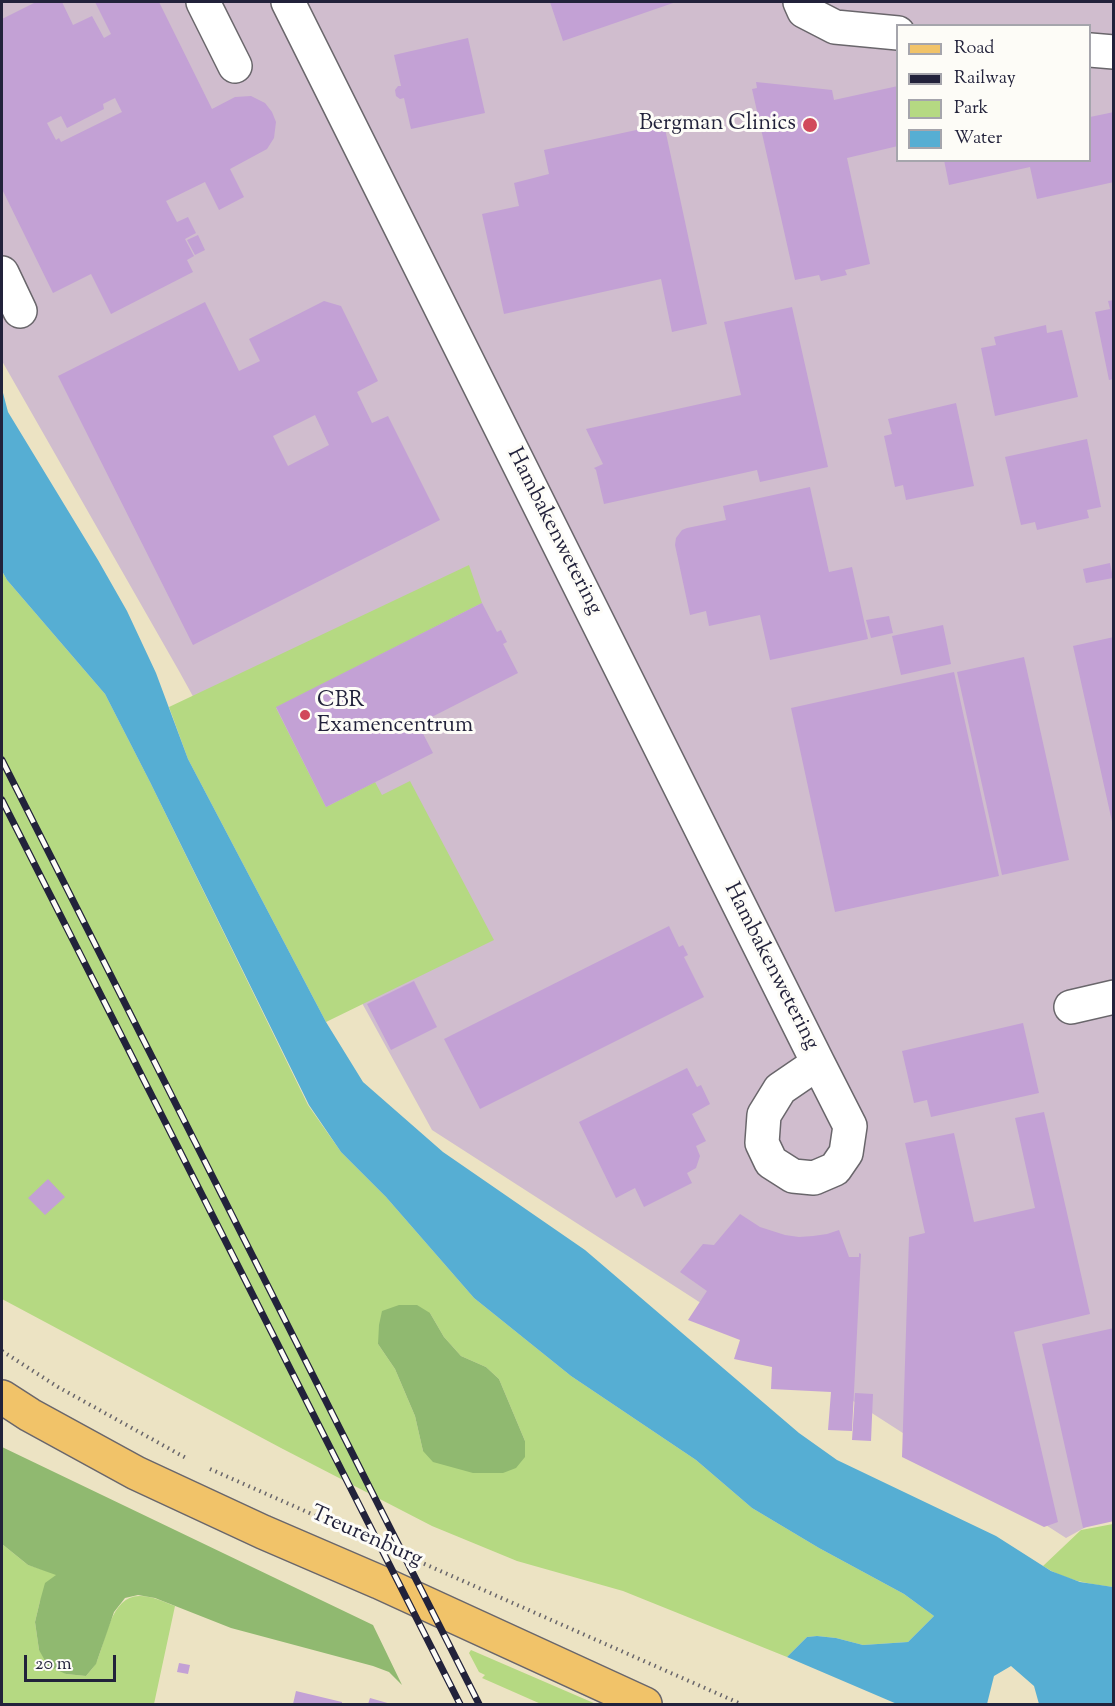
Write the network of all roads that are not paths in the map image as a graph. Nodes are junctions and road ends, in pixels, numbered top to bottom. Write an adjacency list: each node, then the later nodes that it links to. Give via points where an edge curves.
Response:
1 (203, 2): 7 (street)
2 (288, 2): 12 (street, Hambakenwetering)
3 (800, 2): 4 (street, via 804,11 836,27)
4 (896, 33)
5 (1091, 50): 6 (street)
6 (1113, 52)
7 (235, 66)
8 (2, 273): 9 (street)
9 (21, 310)
10 (1113, 997): 11 (street)
11 (1071, 1007)
12 (818, 1063)
13 (2, 1397): 14 (main road, Treurenburg, via 136,1473)
14 (645, 1704)

